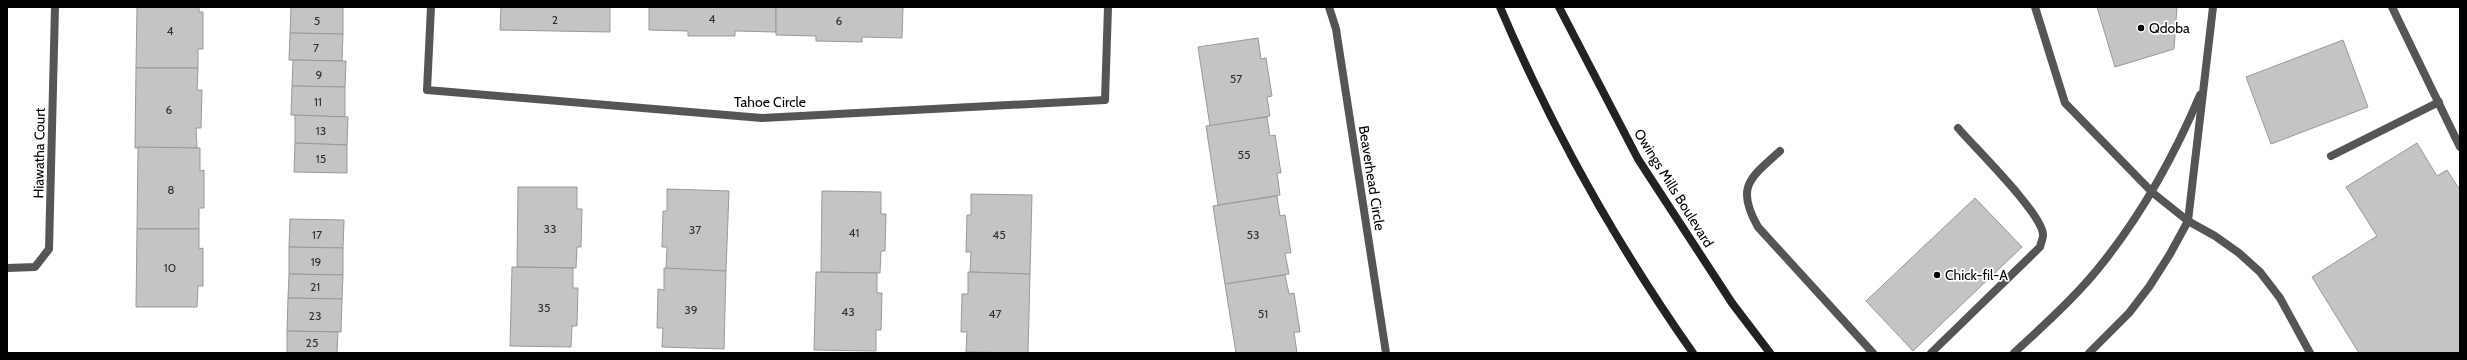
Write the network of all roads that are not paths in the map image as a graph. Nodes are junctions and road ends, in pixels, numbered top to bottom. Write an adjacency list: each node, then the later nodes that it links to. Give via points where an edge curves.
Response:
1 (55, 7): 18 (street, Hiawatha Court, via 49,249 35,267)
2 (431, 7): 3 (street, Tahoe Circle, via 427,90 762,118 1105,100)
3 (1108, 7)
4 (1329, 7): 19 (street, Beaverhead Circle, via 1336,28)
5 (1500, 7): 20 (main road, via 1544,104 1571,156 1644,278)
6 (1558, 7): 21 (main road, Owings Mills Boulevard, via 1638,159 1732,303)
7 (2036, 7): 16 (street, via 2065,103)
8 (2213, 7): 10 (street)
9 (2392, 7): 11 (street)
10 (2205, 84): 16 (street, via 2180,142); 17 (street)
11 (2440, 102): 13 (street); 15 (street)
12 (1958, 128): 23 (street, via 2027,205 2039,222 2043,234 2040,247)
13 (2460, 147)
14 (1780, 151): 22 (street, via 1752,176 1746,193 1747,208 1758,227)
15 (2331, 156)
16 (2153, 193): 17 (street); 24 (street, via 2105,261)
17 (2188, 221): 25 (street, via 2149,287 2129,312); 26 (street, via 2215,236 2260,272 2280,298)
18 (7, 268)
19 (1386, 353)
20 (1693, 353)
21 (1770, 353)
22 (1873, 353)
23 (1931, 353)
24 (2014, 353)
25 (2089, 353)
26 (2310, 353)

